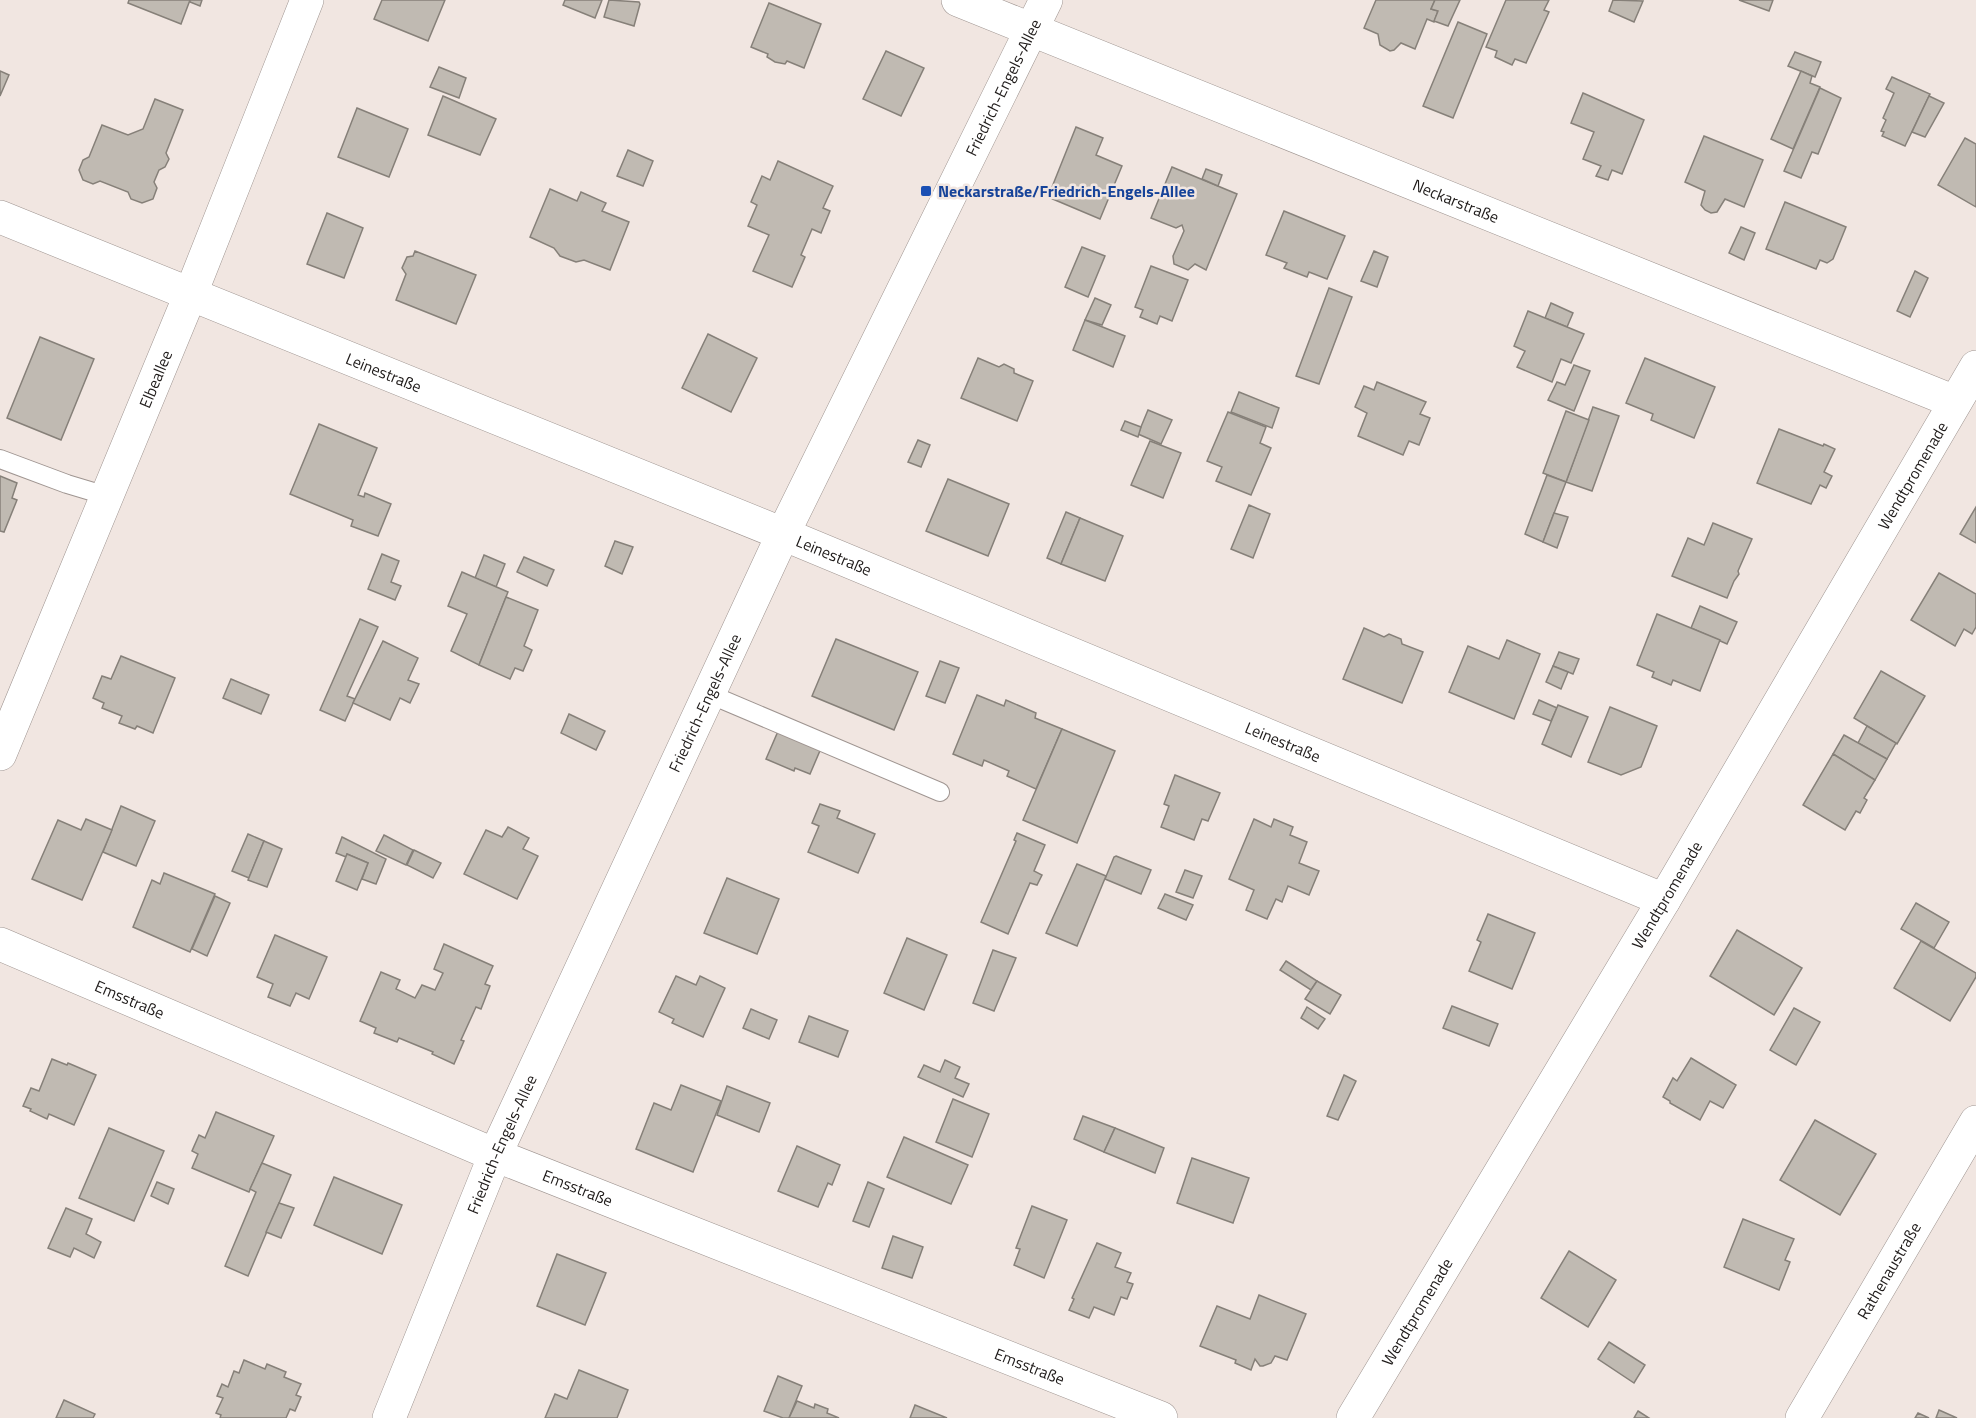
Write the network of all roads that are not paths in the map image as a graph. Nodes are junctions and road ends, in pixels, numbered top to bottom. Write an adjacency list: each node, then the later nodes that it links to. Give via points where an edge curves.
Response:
1 (307, 0): 6 (street, Elbeallee)
2 (958, 0): 4 (street, Neckarstraße)
3 (1046, 0): 4 (street, Friedrich-Engels-Allee)
4 (1033, 30): 8 (street, Neckarstraße); 11 (street, Friedrich-Engels-Allee)
5 (0, 217): 6 (street, Leinestraße)
6 (191, 293): 10 (street, Elbeallee); 11 (street, Leinestraße)
7 (1976, 367): 8 (street, Wendtpromenade)
8 (1955, 402): 15 (street, Wendtpromenade)
9 (0, 459): 10 (lane)
10 (107, 496): 13 (street, Elbeallee)
11 (783, 534): 12 (street, Friedrich-Engels-Allee); 15 (street, Leinestraße)
12 (710, 694): 14 (lane); 18 (street, Friedrich-Engels-Allee)
13 (0, 754)
14 (939, 792)
15 (1664, 900): 21 (street, Wendtpromenade)
16 (0, 944): 18 (street, Emsstraße)
17 (1976, 1122): 22 (street, Rathenaustraße)
18 (495, 1155): 19 (street, Friedrich-Engels-Allee); 20 (street, Emsstraße)
19 (389, 1418)
20 (1161, 1418)
21 (1353, 1418)
22 (1802, 1418)

